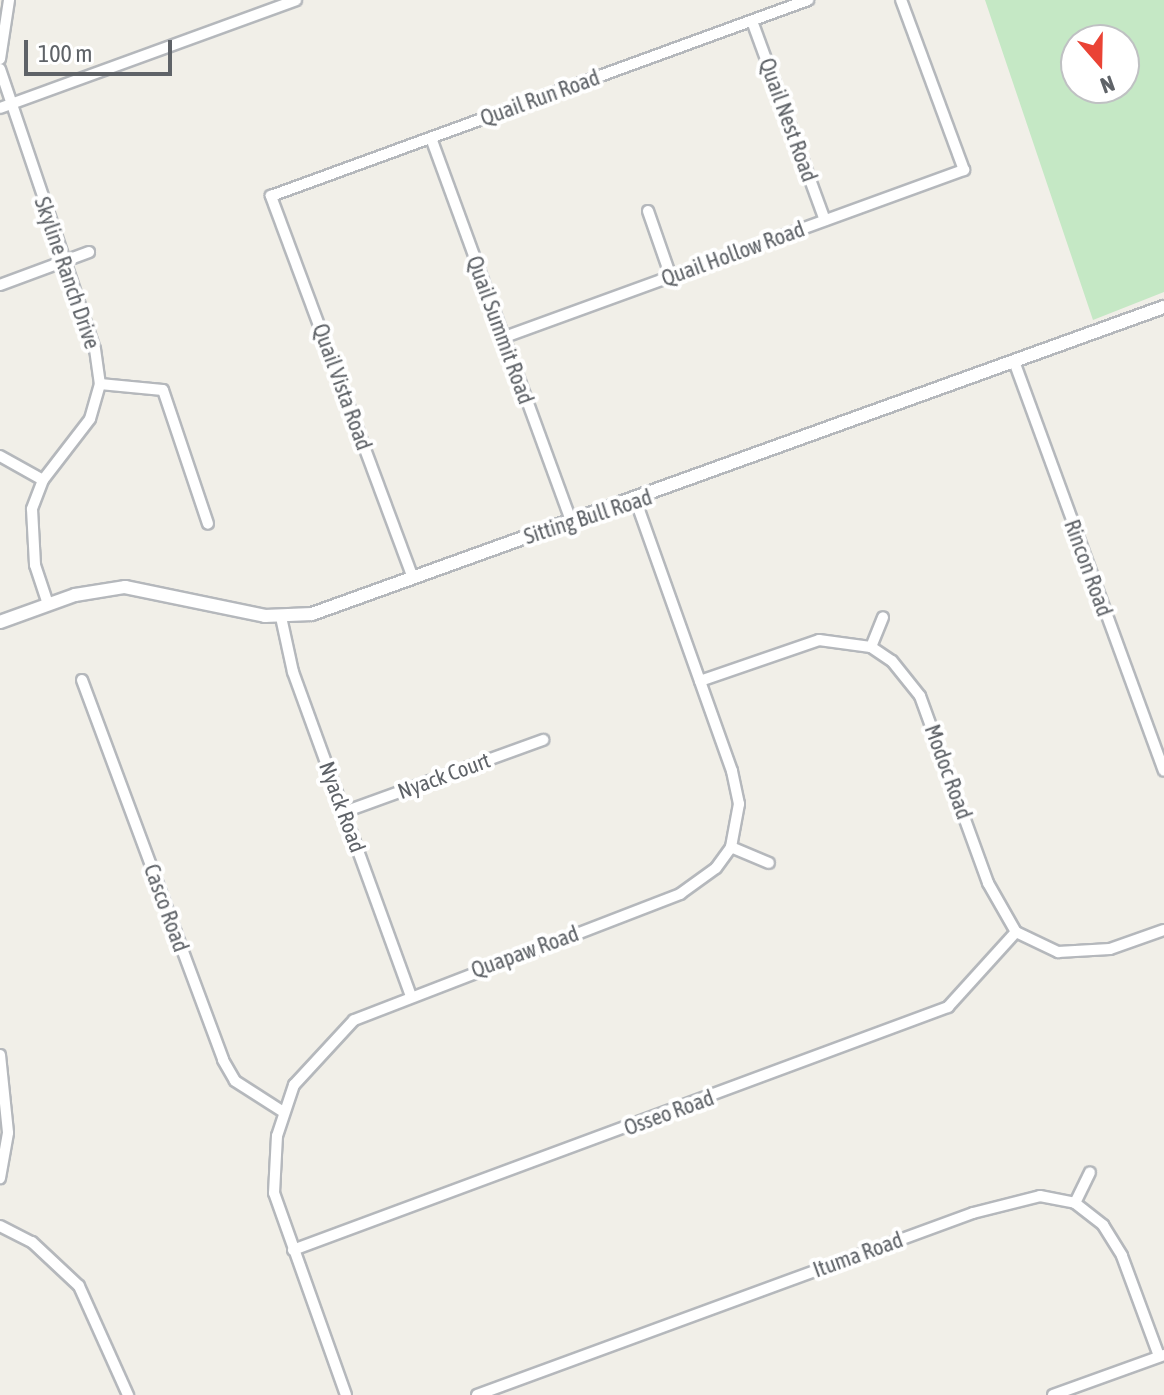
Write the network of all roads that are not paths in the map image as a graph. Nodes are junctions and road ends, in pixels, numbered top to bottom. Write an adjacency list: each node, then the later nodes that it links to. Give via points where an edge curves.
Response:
1 (9, 0): 6 (street)
2 (296, 0): 8 (street)
3 (808, 0): 5 (street, Quail Run Road)
4 (901, 0): 12 (street, Quail Hollow Road, via 964,170)
5 (752, 21): 9 (street, Quail Run Road); 12 (street, Quail Nest Road)
6 (0, 59)
7 (0, 69): 8 (street, Skyline Ranch Drive)
8 (4, 107): 14 (street, Skyline Ranch Drive)
9 (431, 138): 10 (street, Quail Run Road); 18 (street, Quail Summit Road)
10 (271, 196): 26 (street, Quail Vista Road)
11 (648, 211): 15 (street)
12 (825, 220): 15 (street, Quail Hollow Road)
13 (89, 252): 14 (street)
14 (64, 261): 16 (street); 20 (street, Skyline Ranch Drive, via 95,349)
15 (671, 277): 18 (street, Quail Hollow Road)
16 (0, 285)
17 (1164, 307): 19 (street, Sitting Bull Road)
18 (502, 338): 24 (street, Quail Summit Road)
19 (1015, 364): 23 (street, Sitting Bull Road); 35 (street, Rincon Road)
20 (100, 384): 22 (street, Skyline Ranch Drive, via 90,419); 25 (street, via 150,384 163,390)
21 (0, 456): 22 (street)
22 (43, 480): 27 (street, Skyline Ranch Drive, via 32,509 33,546)
23 (636, 502): 24 (street, Sitting Bull Road); 33 (street)
24 (571, 521): 26 (street, Sitting Bull Road)
25 (208, 524)
26 (413, 578): 28 (street, Sitting Bull Road, via 324,611)
27 (48, 604): 28 (street, Sitting Bull Road, via 125,587); 30 (street, Sitting Bull Road)
28 (281, 617): 36 (street, Nyack Road, via 293,672)
29 (883, 617): 31 (street)
30 (0, 622)
31 (871, 647): 33 (street, via 819,640); 40 (street, Modoc Road, via 892,661 920,696 988,883)
32 (82, 680): 43 (street, Casco Road, via 223,1060 235,1081)
33 (700, 681): 37 (street, via 737,792)
34 (543, 740): 36 (street, Nyack Court)
35 (1164, 771)
36 (344, 812): 41 (street, Nyack Road)
37 (731, 847): 38 (street); 41 (street, Quapaw Road, via 716,868 680,894)
38 (769, 863)
39 (1164, 930): 40 (street, via 1110,949 1058,952)
40 (1016, 932): 48 (street, Osseo Road, via 978,980 936,1012)
41 (410, 994): 43 (street, Quapaw Road, via 354,1020 330,1039 294,1085)
42 (0, 1055): 45 (street, via 8,1133)
43 (282, 1111): 48 (street, Quapaw Road, via 274,1193)
44 (1090, 1172): 46 (street)
45 (0, 1178)
46 (1075, 1203): 49 (street, via 1103,1225 1122,1256); 52 (street, Ituma Road, via 1017,1199)
47 (0, 1226): 50 (street, via 32,1242 79,1286)
48 (293, 1250): 51 (street, Quapaw Road)
49 (1162, 1355): 53 (street)
50 (128, 1395)
51 (346, 1395)
52 (477, 1395)
53 (1053, 1395)

